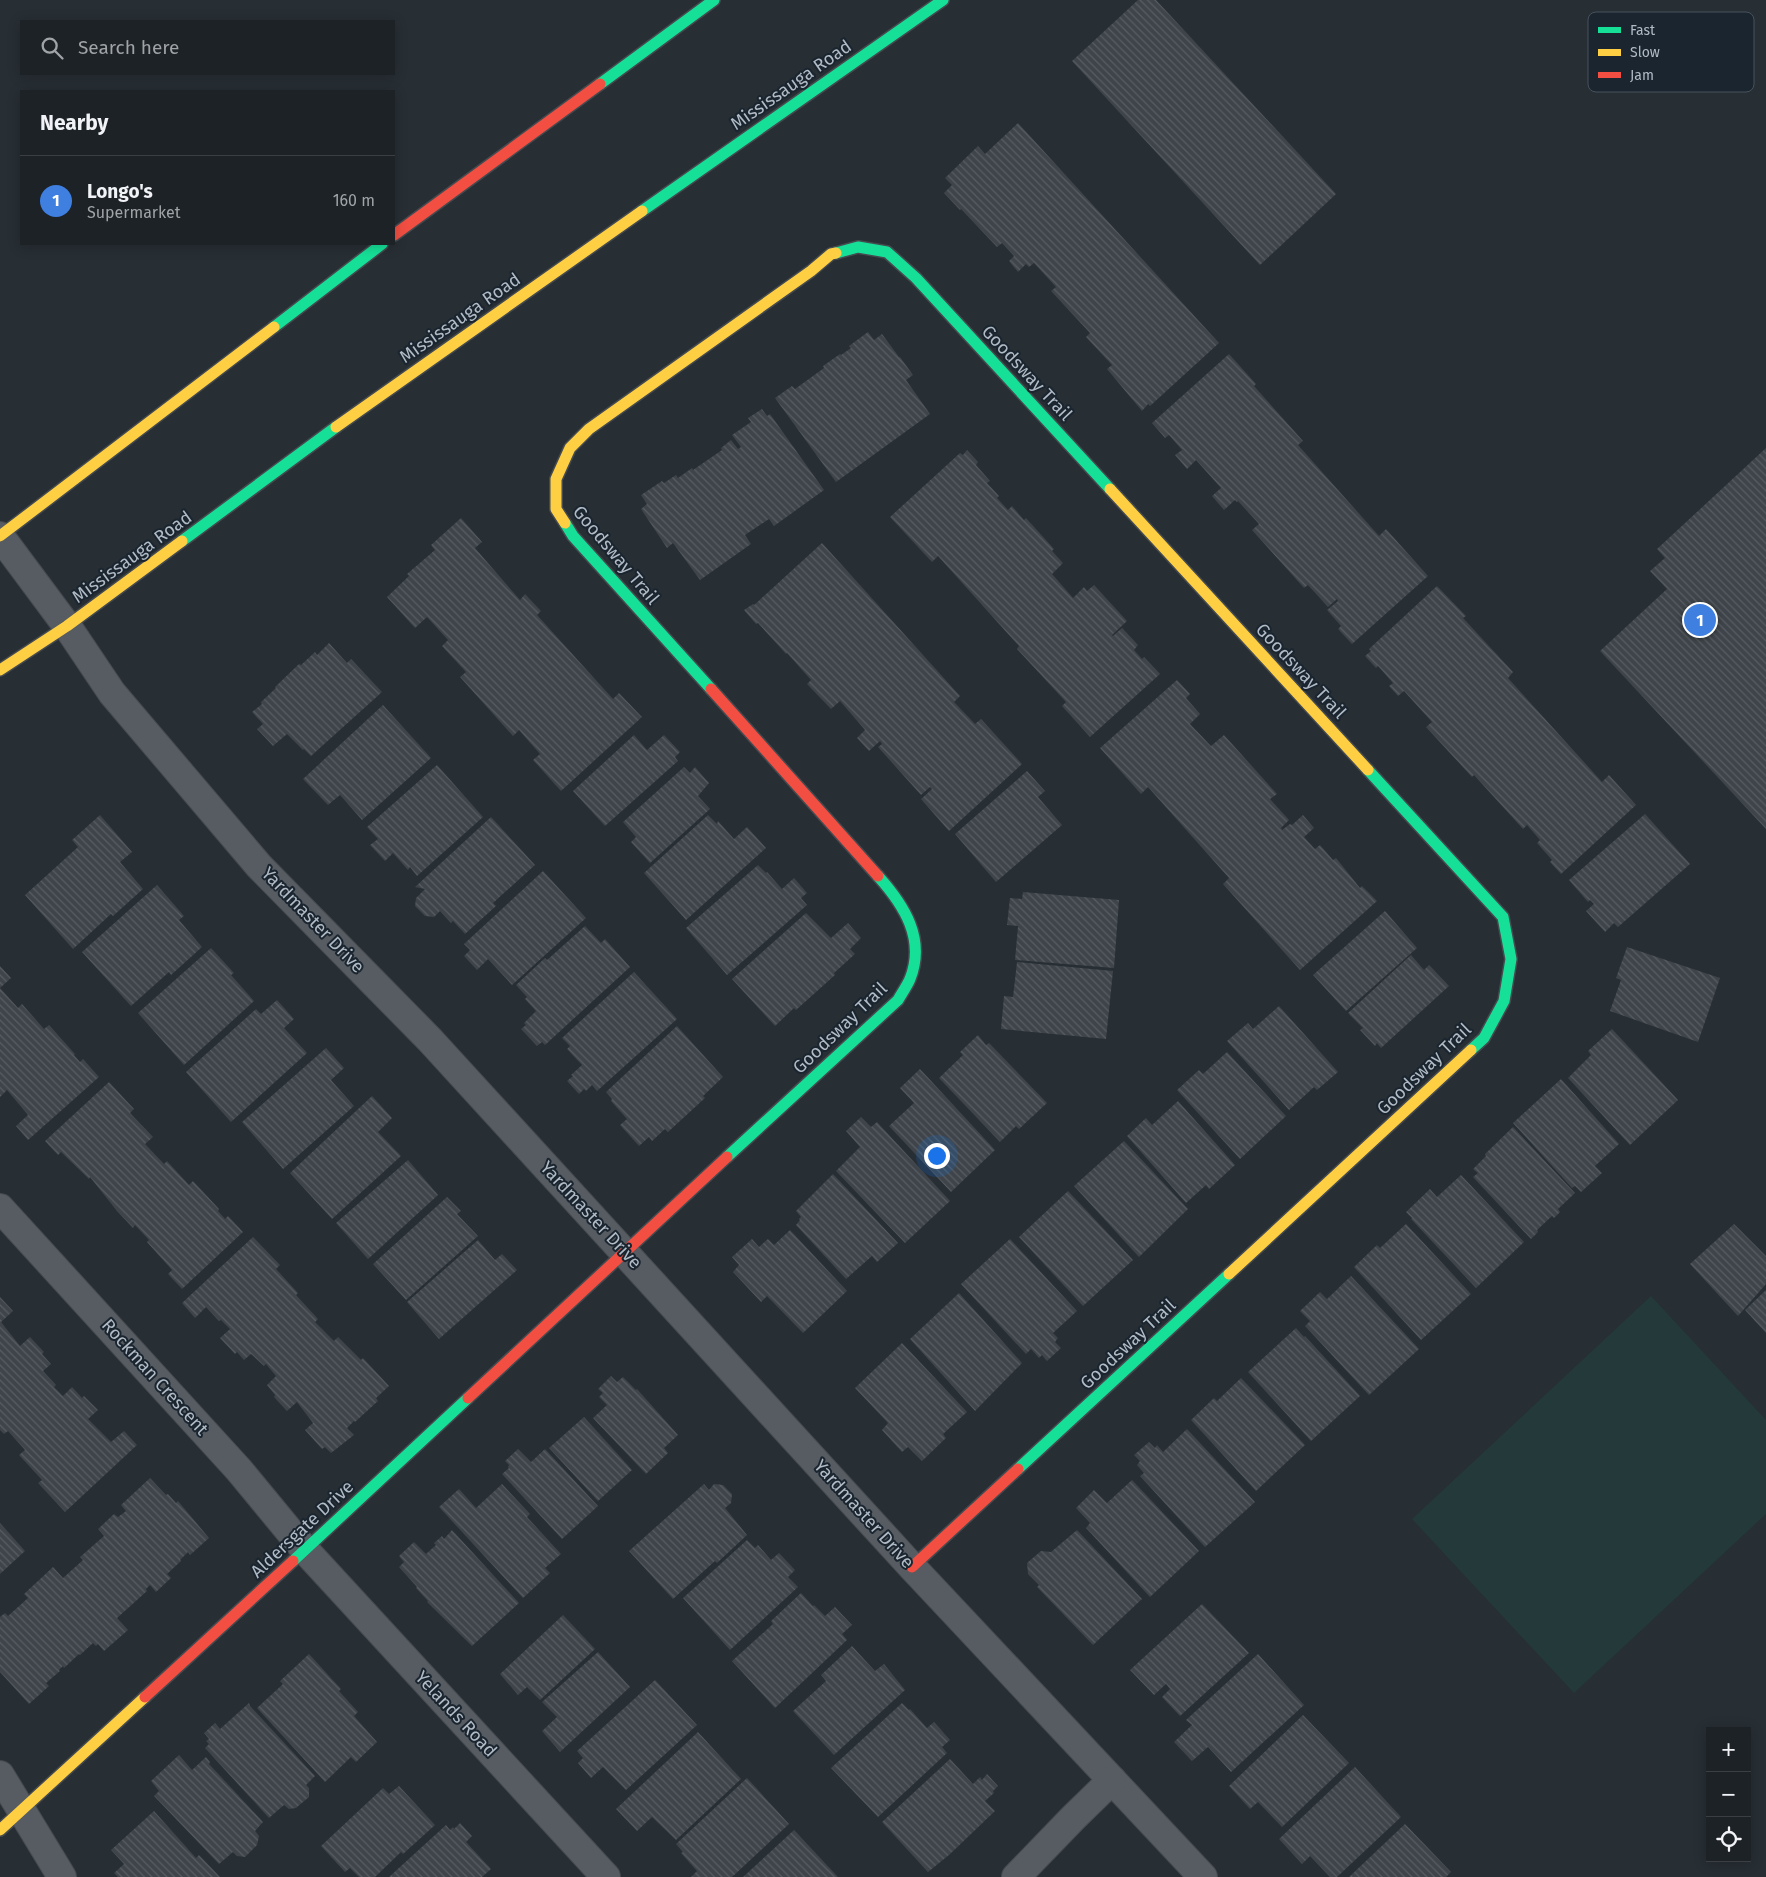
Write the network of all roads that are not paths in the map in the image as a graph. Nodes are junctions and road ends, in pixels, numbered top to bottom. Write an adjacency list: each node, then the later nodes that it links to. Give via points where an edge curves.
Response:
1 (714, 0): 3 (street)
2 (943, 0): 6 (street, Mississauga Road, via 374,399)
3 (395, 234)
4 (381, 245): 5 (street)
5 (0, 536): 6 (street, Yardmaster Drive)
6 (67, 626): 7 (street, Mississauga Road); 9 (street, Yardmaster Drive, via 112,693 259,866 430,1040)
7 (0, 670)
8 (0, 1208): 10 (street, Rockman Crescent, via 239,1470)
9 (624, 1251): 10 (street, Aldersgate Drive); 11 (street, Yardmaster Drive); 11 (street, Goodsway Trail, via 898,1000 910,979 915,955 914,939 904,908 890,889 573,536 556,509 556,479 570,448 588,428 831,254 858,247 887,252 916,278 1503,917 1511,959 1504,1001 1484,1038)
10 (305, 1550): 14 (street, Aldersgate Drive); 17 (street, Yelands Road)
11 (912, 1567): 13 (street, Yardmaster Drive)
12 (0, 1775): 14 (street)
13 (1112, 1780): 18 (street); 19 (street, Yardmaster Drive)
14 (21, 1810): 15 (street, Aldersgate Drive); 16 (street)
15 (0, 1830)
16 (62, 1877)
17 (606, 1877)
18 (1016, 1877)
19 (1203, 1877)

